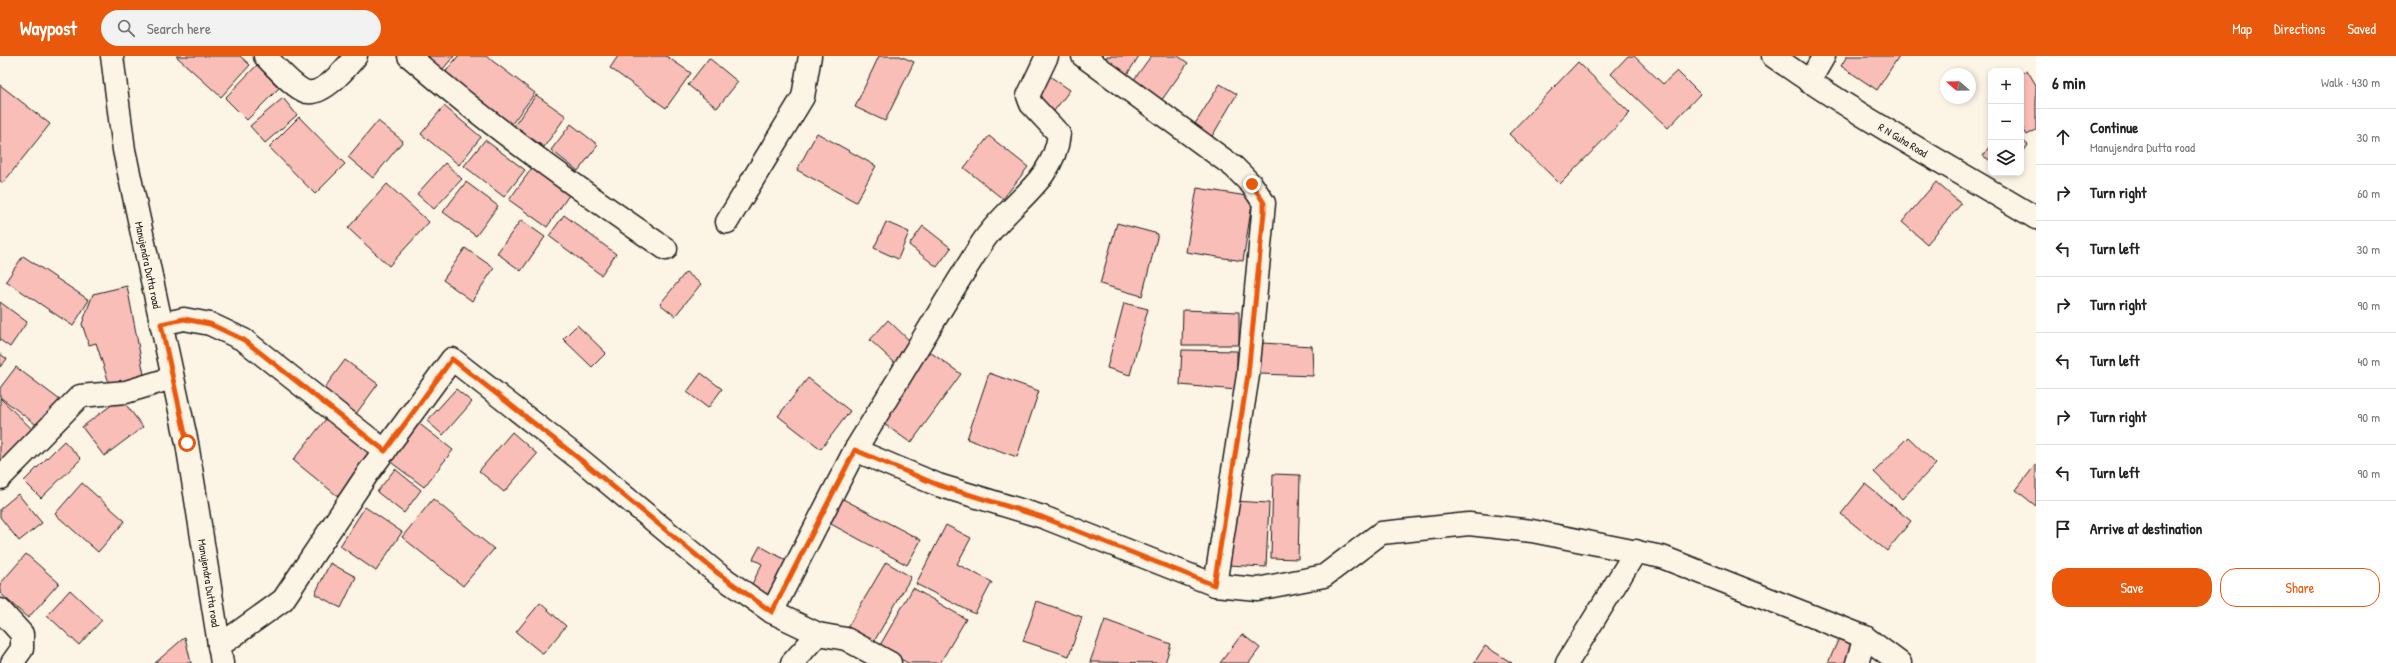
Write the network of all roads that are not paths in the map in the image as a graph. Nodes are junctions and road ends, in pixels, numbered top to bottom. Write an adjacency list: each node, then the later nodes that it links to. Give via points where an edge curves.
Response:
1 (112, 56): 14 (street, Manujendra Dutta road, via 124,150)
2 (265, 56): 3 (street, via 299,88 308,92 317,91 328,84 343,72)
3 (356, 56)
4 (409, 56): 13 (street, via 465,104 579,189)
5 (810, 56): 12 (street, via 803,97)
6 (1047, 56): 16 (street, via 1028,96 1031,104 1059,134 1058,147 1052,162 1042,178 984,241)
7 (1083, 56): 20 (street, via 1234,167 1252,184 1264,203 1248,375)
8 (1773, 56): 10 (street, R N Guha Road)
9 (1824, 56): 10 (street)
10 (1809, 82): 11 (street, R N Guha Road, via 1905,142)
11 (2036, 218)
12 (728, 222)
13 (666, 249)
14 (161, 324): 15 (street, Manujendra Dutta road); 17 (street, via 184,319 210,324 244,340)
15 (172, 378): 18 (street, via 126,392 80,396); 25 (street, Manujendra Dutta road, via 187,443)
16 (855, 450): 20 (street, via 938,485 1042,517); 22 (street)
17 (385, 451): 22 (street, via 452,359 582,461 719,574); 25 (street, via 283,600)
18 (0, 478)
19 (1636, 551): 20 (street, via 1532,531 1469,524 1381,533 1324,576 1257,589); 24 (street, via 1662,557); 29 (street)
20 (1214, 585)
21 (0, 610): 26 (street, via 22,634 22,649)
22 (772, 612): 23 (street)
23 (818, 634): 27 (street); 28 (street, via 846,639)
24 (1866, 637): 30 (street); 31 (street)
25 (220, 654)
26 (12, 663)
27 (792, 663)
28 (890, 663)
29 (1567, 663)
30 (1856, 663)
31 (1900, 663)

